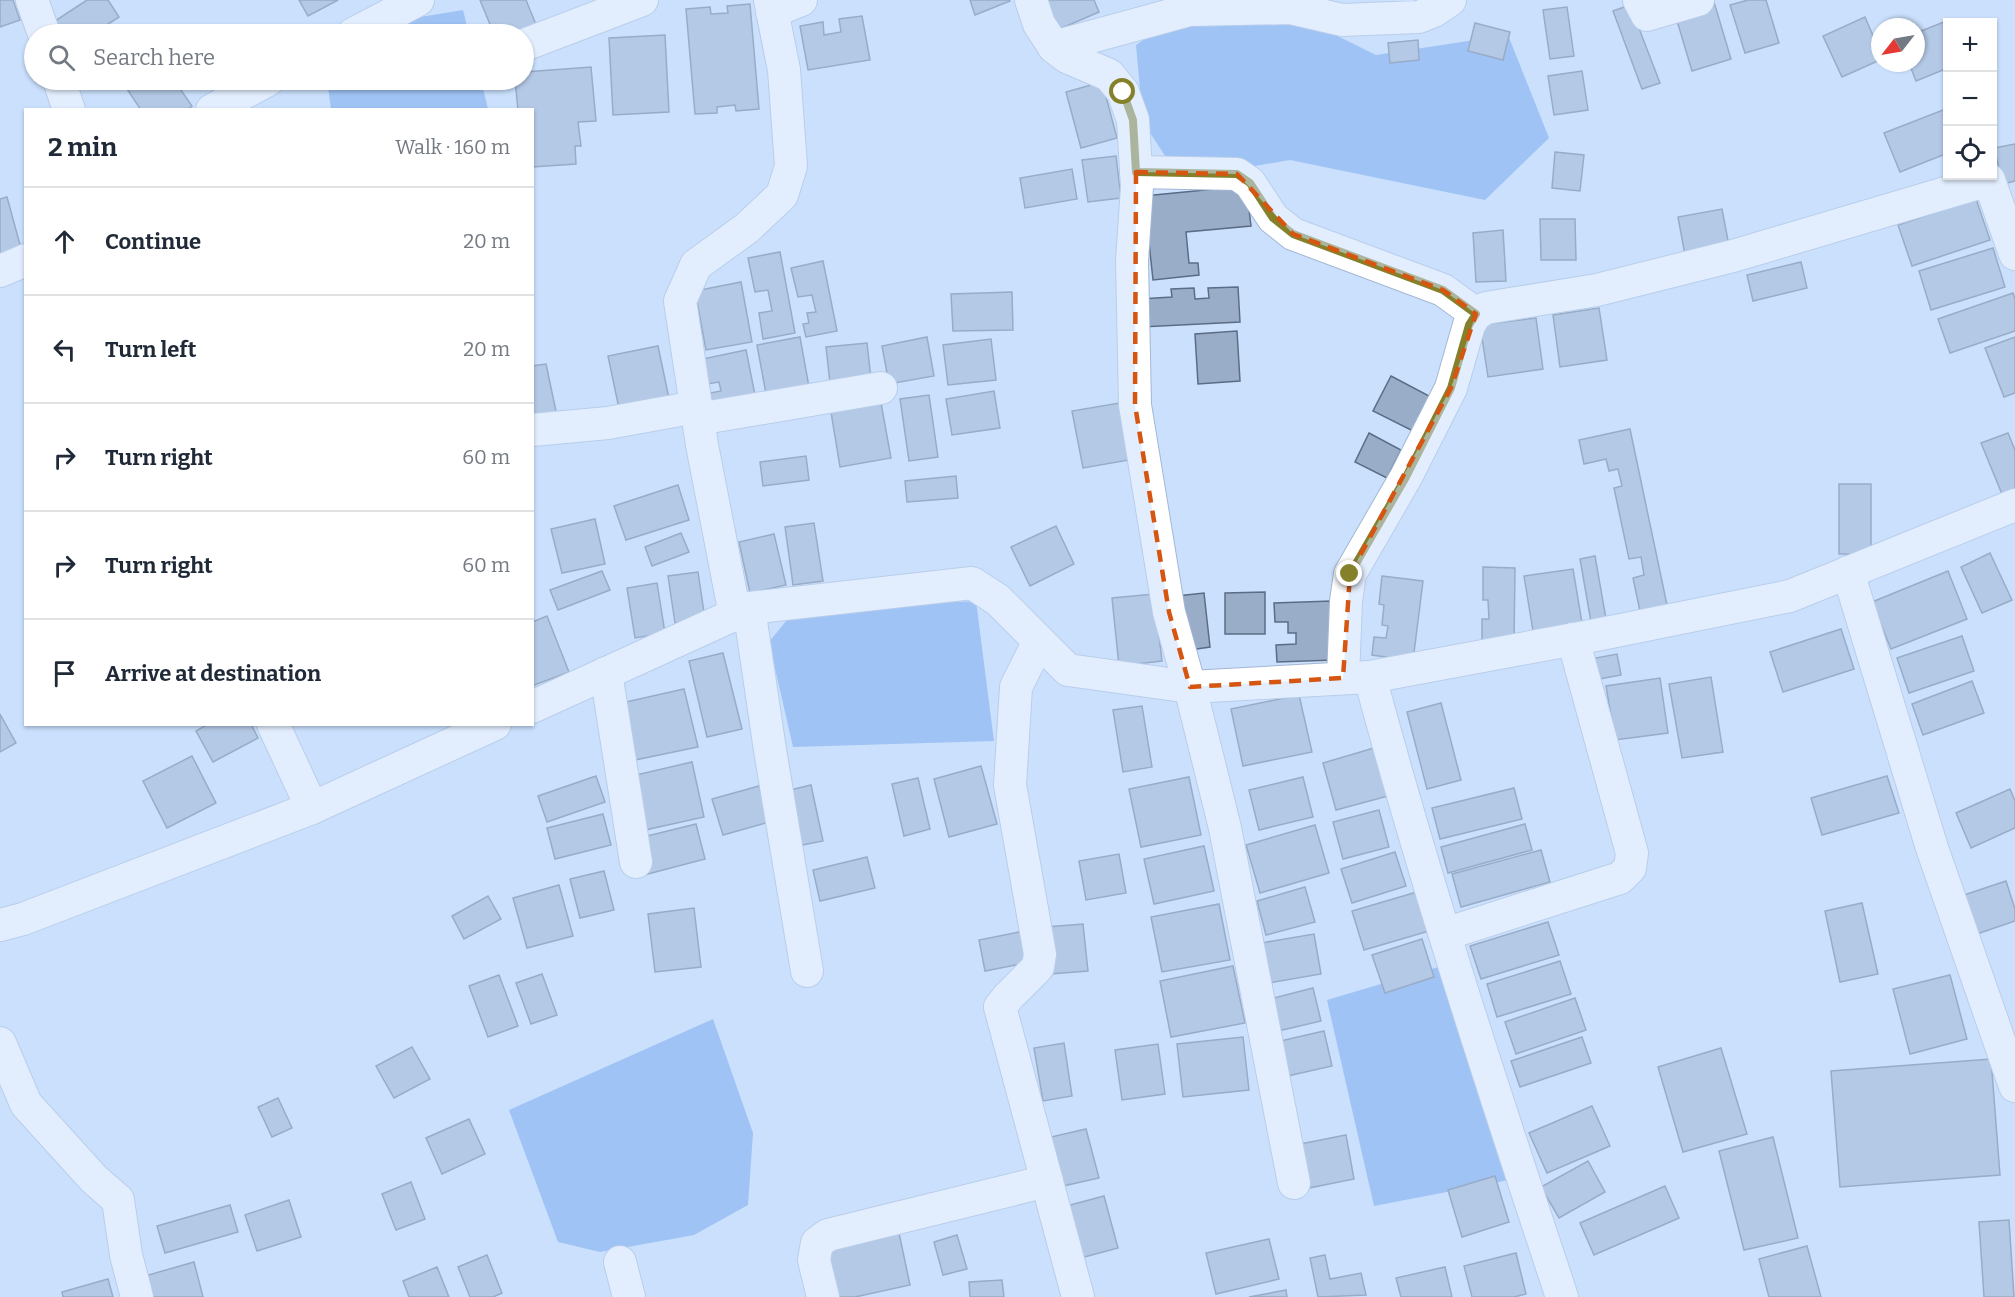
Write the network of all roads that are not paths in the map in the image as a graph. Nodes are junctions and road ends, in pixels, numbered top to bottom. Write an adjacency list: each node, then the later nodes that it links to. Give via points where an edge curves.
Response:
1 (32, 0): 10 (street)
2 (418, 0): 11 (street)
3 (642, 0): 12 (street)
4 (801, 0): 9 (street)
5 (1030, 0): 13 (street)
6 (1450, 0): 13 (street, via 1419,17 1341,20 1290,8 1189,10)
7 (1639, 0): 8 (street, via 1647,15)
8 (1698, 0)
9 (771, 6): 26 (street, via 784,70 791,166 782,195 747,228 696,265 680,301)
10 (40, 24)
11 (372, 24)
12 (534, 41)
13 (1054, 47): 18 (street, via 1066,57 1109,75 1123,92 1133,120)
14 (62, 90): 16 (street)
15 (249, 90): 17 (street)
16 (68, 108)
17 (216, 108)
18 (1136, 172): 24 (street, via 1237,174 1250,183 1273,218 1293,234 1443,290); 35 (street, via 1132,261 1135,405 1169,612)
19 (1981, 180): 24 (street, via 1733,256 1597,290 1486,308)
20 (1989, 180): 21 (street)
21 (2015, 254)
22 (24, 261): 23 (street)
23 (0, 271)
24 (1476, 314): 34 (street, via 1469,325 1451,388 1350,574 1346,601)
25 (881, 388): 26 (street)
26 (697, 413): 27 (street); 30 (street)
27 (534, 430)
28 (2015, 505): 29 (street)
29 (1848, 572): 31 (street, via 1790,596); 45 (street, via 1932,848)
30 (742, 611): 32 (street, via 972,583 998,600); 33 (street); 43 (street)
31 (1573, 639): 34 (street); 42 (street, via 1632,853 1630,868 1620,878)
32 (1039, 642): 35 (street, via 1068,670); 46 (street, via 1016,687 1010,785 1040,954 1038,967 1000,1007)
33 (606, 674): 36 (street); 40 (street)
34 (1357, 677): 35 (street); 42 (street, via 1403,801)
35 (1190, 687): 47 (street, via 1225,828)
36 (534, 706)
37 (274, 726): 39 (street)
38 (491, 726): 39 (street)
39 (312, 808): 41 (street)
40 (636, 862)
41 (0, 925)
42 (1445, 934): 53 (street)
43 (807, 972)
44 (0, 1043): 49 (street, via 26,1104 118,1200)
45 (2015, 1086)
46 (1047, 1181): 51 (street, via 828,1234 817,1243 814,1260); 52 (street)
47 (1294, 1183)
48 (620, 1262): 50 (street)
49 (137, 1297)
50 (629, 1297)
51 (823, 1297)
52 (1078, 1297)
53 (1562, 1297)

